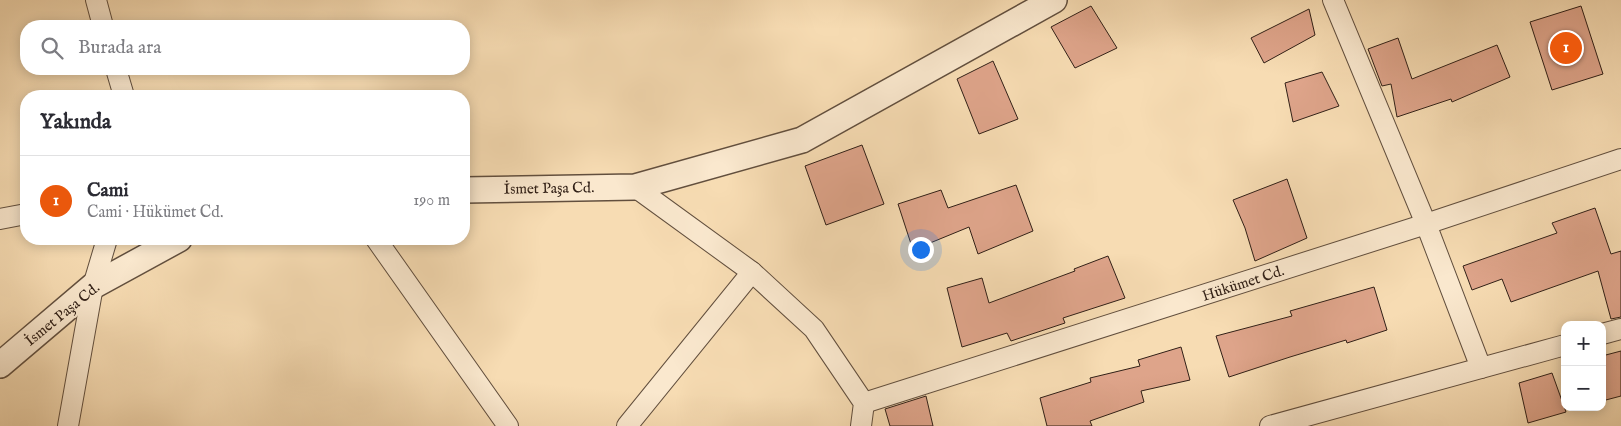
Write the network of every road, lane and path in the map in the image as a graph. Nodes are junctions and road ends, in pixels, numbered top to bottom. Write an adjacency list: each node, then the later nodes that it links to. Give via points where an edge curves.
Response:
1 (96, 0): 4 (street)
2 (1054, 0): 8 (street, İsmet Paşa Cd., via 802,140)
3 (1333, 0): 12 (street)
4 (101, 20)
5 (118, 75): 6 (street)
6 (122, 90)
7 (1621, 158): 12 (street, Hükümet Cd.)
8 (634, 187): 9 (street, İsmet Paşa Cd.); 16 (street)
9 (470, 190)
10 (20, 215): 11 (street)
11 (0, 219)
12 (1426, 224): 22 (street); 23 (street, Hükümet Cd.)
13 (105, 245): 17 (street)
14 (168, 245): 17 (street, İsmet Paşa Cd.)
15 (380, 245): 25 (street)
16 (752, 272): 23 (street, via 814,329); 26 (street)
17 (93, 286): 21 (street, İsmet Paşa Cd.); 24 (street)
18 (1621, 329): 19 (street)
19 (1606, 333)
20 (1561, 346): 22 (street)
21 (0, 365)
22 (1481, 368): 28 (street)
23 (864, 404): 27 (street)
24 (68, 426)
25 (508, 426)
26 (627, 426)
27 (861, 426)
28 (1270, 426)

